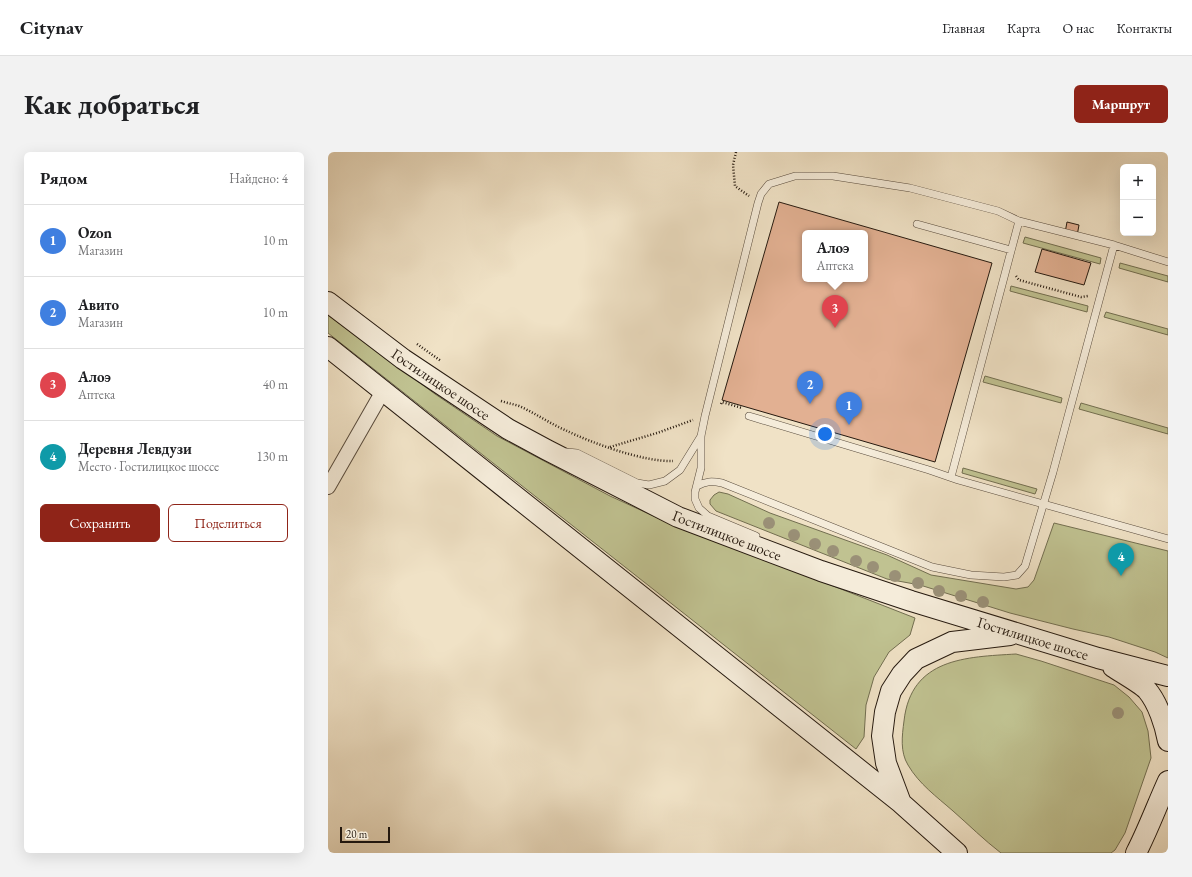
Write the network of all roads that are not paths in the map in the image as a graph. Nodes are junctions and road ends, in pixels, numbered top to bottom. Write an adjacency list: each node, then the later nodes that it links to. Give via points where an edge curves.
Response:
1 (1019, 221): 3 (lane); 4 (lane); 10 (lane, via 998,210 910,188 834,176 795,176 769,184 758,203)
2 (917, 224): 4 (lane)
3 (1114, 245): 5 (lane); 15 (lane)
4 (1010, 250): 12 (lane)
5 (1168, 262)
6 (328, 302): 11 (main road, Гостилицкое шоссе, via 431,379 508,429)
7 (328, 346): 8 (main road)
8 (383, 391): 13 (street); 23 (main road)
9 (749, 416): 12 (lane)
10 (701, 436): 11 (lane, via 680,470 665,481 649,485 637,483 577,453); 14 (lane)
11 (547, 450): 17 (main road, Гостилицкое шоссе, via 678,517)
12 (950, 477): 15 (lane)
13 (329, 484)
14 (697, 486): 15 (lane, via 708,482 722,482 932,567 972,575 1004,577 1017,575 1025,566); 17 (lane, via 695,499 699,508 708,516 763,540)
15 (1043, 504): 16 (lane)
16 (1168, 539)
17 (799, 563): 18 (main road, Гостилицкое шоссе)
18 (1019, 634): 19 (main road, Гостилицкое шоссе); 23 (main road, via 952,642 916,658 902,674 891,691 882,736 886,763)
19 (1098, 658): 20 (main road, Гостилицкое шоссе); 21 (main road, via 1146,690 1159,710)
20 (1168, 676)
21 (1168, 742)
22 (1168, 780): 24 (main road, via 1153,813)
23 (901, 803): 25 (main road)
24 (1145, 844): 26 (main road)
25 (957, 853)
26 (1136, 853)

